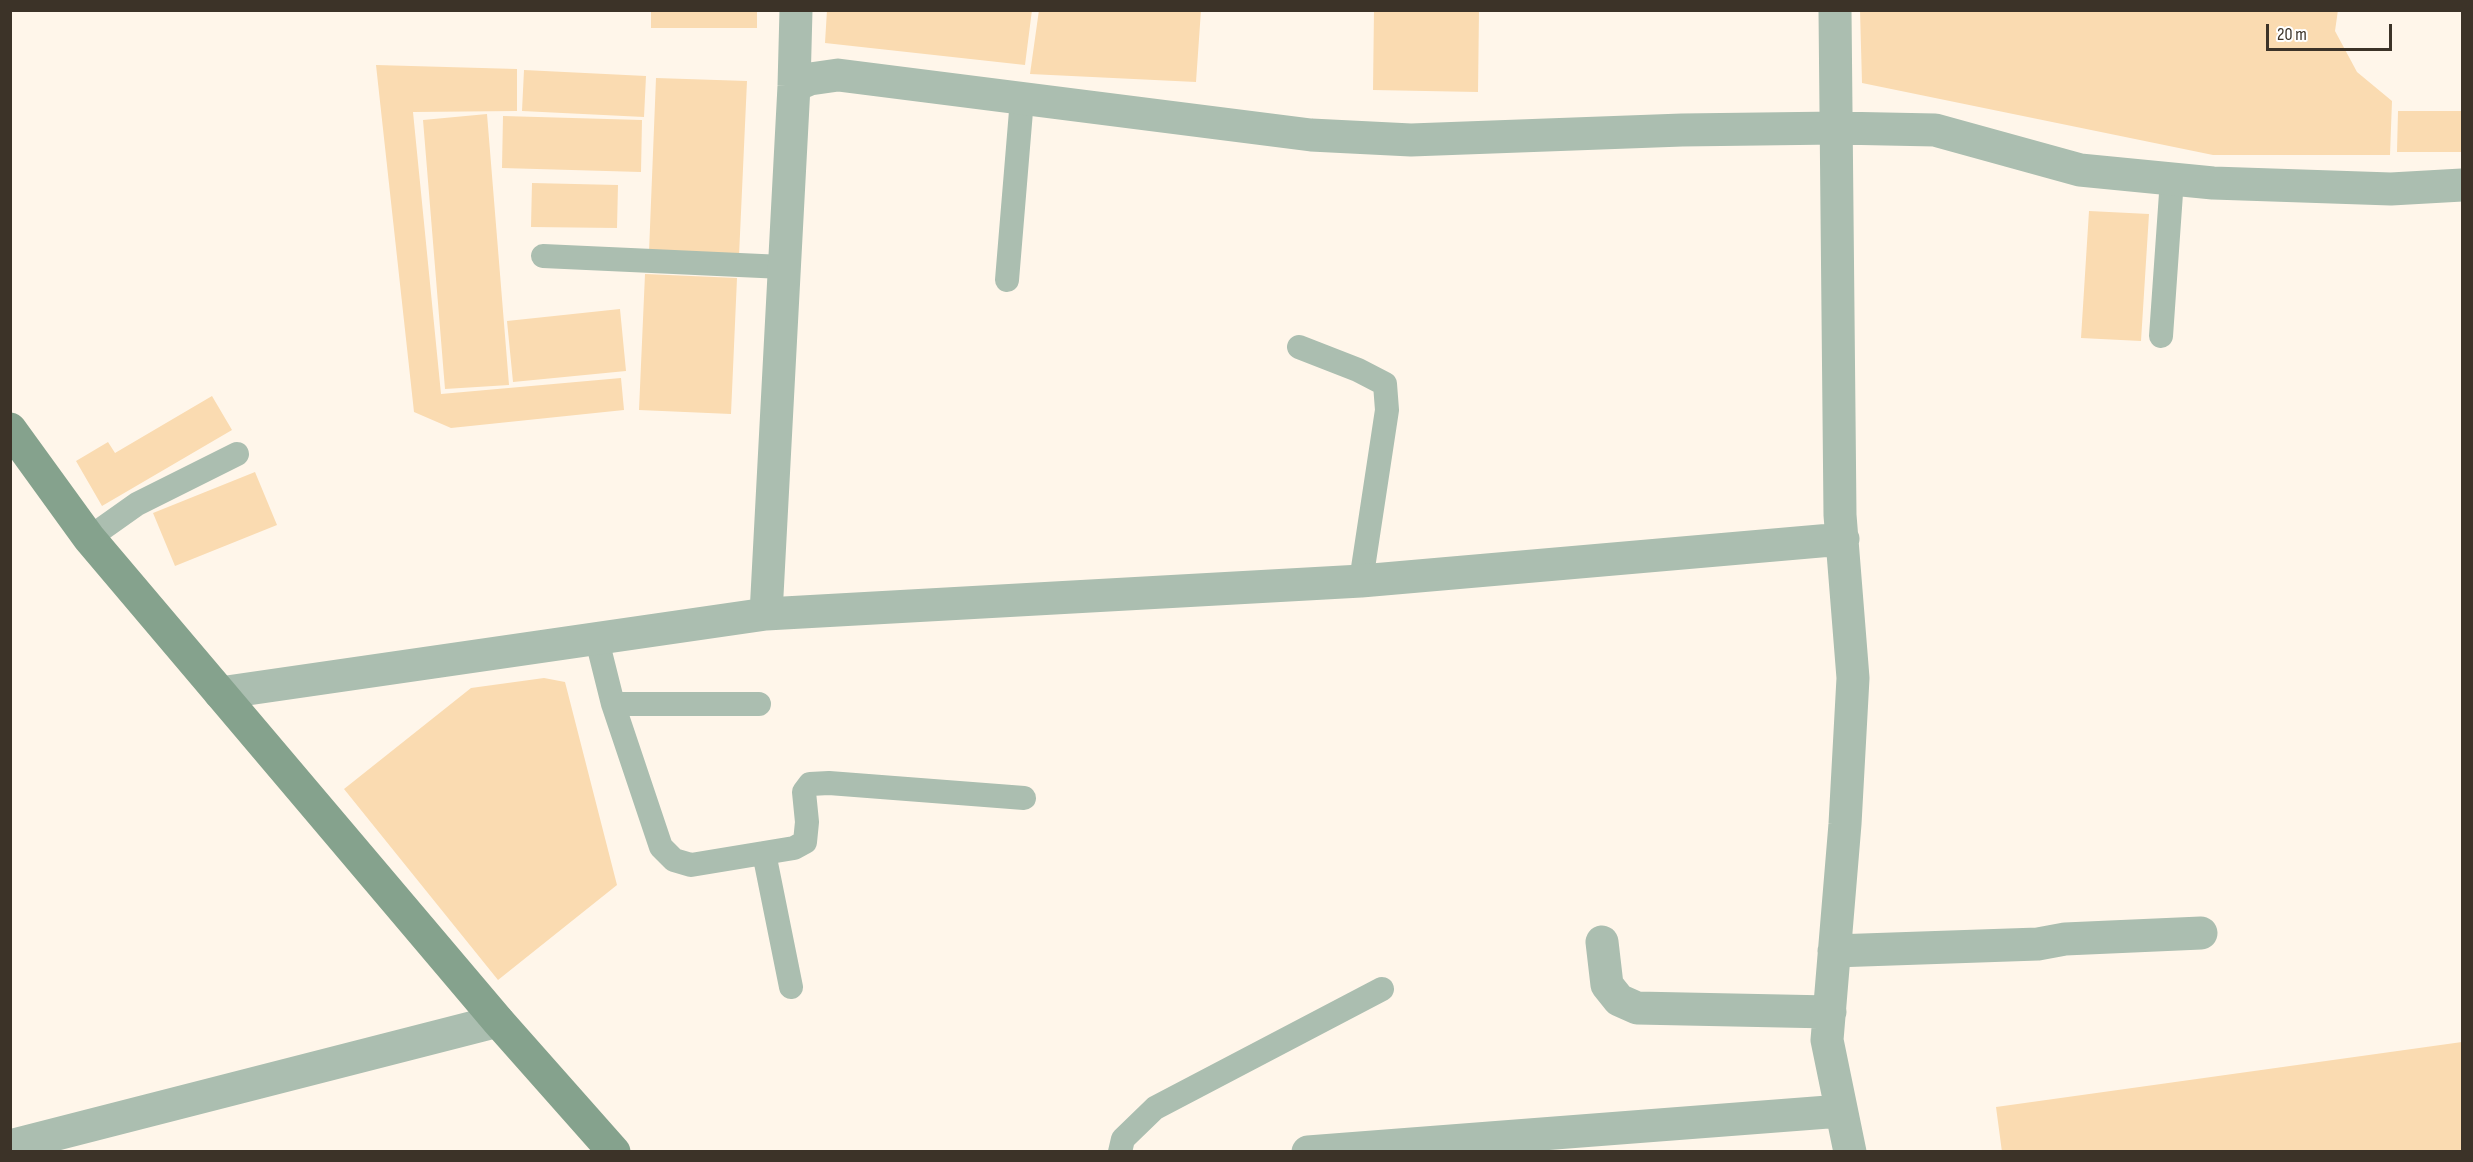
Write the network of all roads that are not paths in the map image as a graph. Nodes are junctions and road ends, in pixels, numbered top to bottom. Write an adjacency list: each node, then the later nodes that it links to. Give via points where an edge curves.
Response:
1 (796, 10): 3 (street)
2 (1836, 10): 5 (street)
3 (794, 86): 4 (street, via 838,75); 9 (street)
4 (1022, 99): 5 (street, via 1311,135 1411,140); 10 (lane)
5 (1837, 128): 6 (street, via 1935,130 2080,170); 16 (street)
6 (2172, 179): 7 (street, via 2391,189); 11 (lane)
7 (2463, 185)
8 (543, 256): 9 (lane)
9 (783, 267): 18 (street)
10 (1007, 280)
11 (2161, 336)
12 (1299, 347): 17 (lane, via 1386,384 1387,410)
13 (10, 429): 15 (street)
14 (237, 454): 15 (lane, via 137,504)
15 (89, 538): 20 (street)
16 (1843, 539): 17 (street); 27 (street, via 1853,678)
17 (1361, 581): 18 (street)
18 (766, 615): 19 (street)
19 (597, 640): 20 (street); 21 (lane)
20 (220, 693): 31 (street)
21 (613, 704): 22 (lane); 24 (lane, via 661,847 674,860 691,865)
22 (759, 704)
23 (1024, 798): 24 (lane, via 810,784 804,792 805,842)
24 (764, 853): 28 (lane)
25 (2200, 933): 27 (street, via 2065,939 2038,944)
26 (1602, 942): 30 (street, via 1607,985 1619,1000 1637,1008)
27 (1834, 951): 30 (street)
28 (791, 987)
29 (1382, 989): 35 (lane, via 1155,1108 1123,1139)
30 (1830, 1012): 32 (street, via 1827,1040)
31 (498, 1021): 33 (street); 34 (street)
32 (1841, 1111): 36 (street); 37 (street)
33 (10, 1146)
34 (614, 1152)
35 (1120, 1152)
36 (1308, 1152)
37 (1850, 1152)

